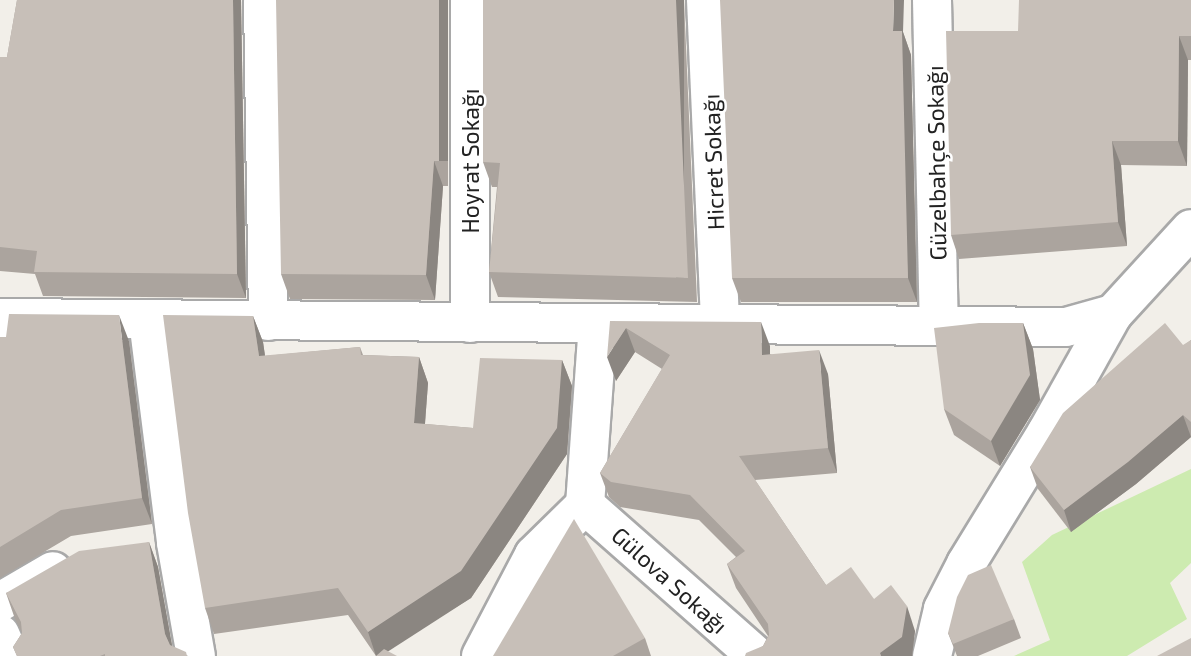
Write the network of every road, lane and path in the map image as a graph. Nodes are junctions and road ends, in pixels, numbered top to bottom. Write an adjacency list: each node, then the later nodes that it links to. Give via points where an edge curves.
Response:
1 (263, 0): 9 (street)
2 (470, 0): 10 (street, Hoyrat Sokağı)
3 (706, 0): 12 (street, Hicret Sokağı)
4 (932, 0): 13 (street, Güzelbahçe Sokağı)
5 (1191, 229): 6 (street)
6 (1113, 314): 13 (street, via 1066,327); 24 (street, via 966,565 943,609)
7 (0, 318): 8 (street)
8 (148, 320): 9 (street); 15 (street)
9 (268, 321): 10 (street)
10 (470, 323): 11 (street)
11 (598, 324): 12 (street); 14 (street)
12 (720, 324): 13 (street)
13 (939, 326)
14 (585, 505): 22 (street, via 534,555); 23 (street, Gülova Sokağı)
15 (176, 543): 16 (street); 21 (street)
16 (136, 548)
17 (81, 555): 18 (street)
18 (0, 602)
19 (0, 634): 20 (street)
20 (10, 656)
21 (197, 656)
22 (481, 656)
23 (755, 656)
24 (932, 656)

